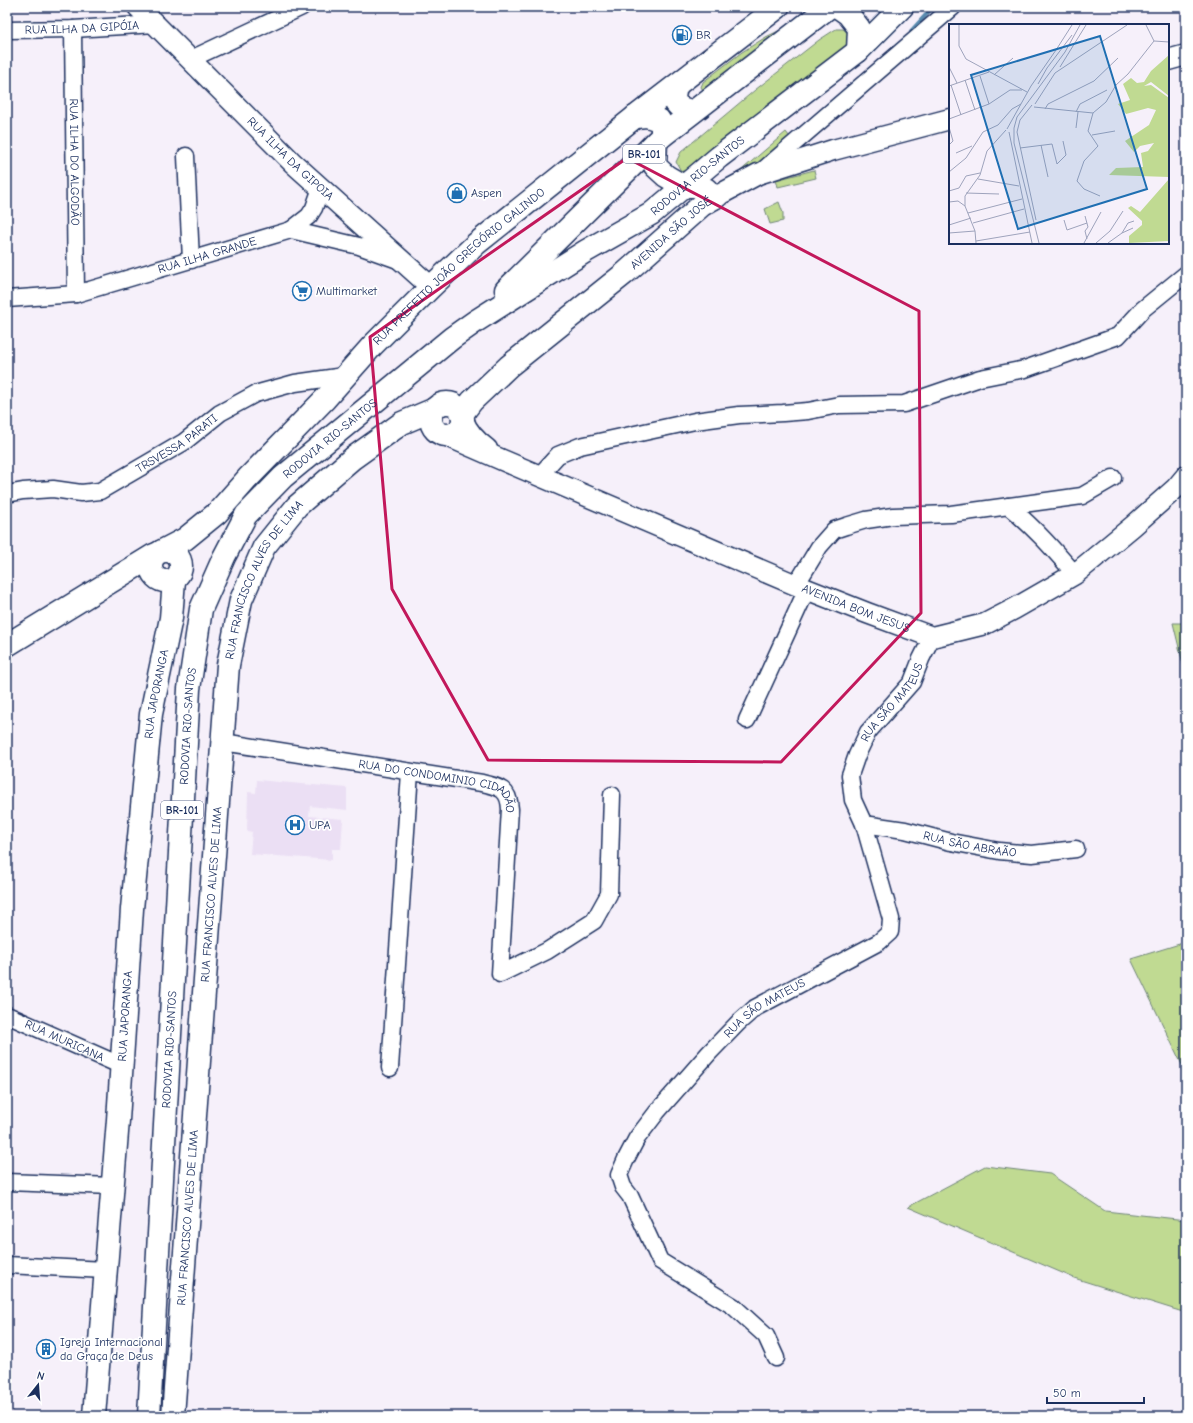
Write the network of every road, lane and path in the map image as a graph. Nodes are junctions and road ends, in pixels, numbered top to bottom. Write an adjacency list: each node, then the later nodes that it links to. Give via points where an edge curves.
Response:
1 (138, 7): 8 (street, RUA ILHA DA GIPOIA)
2 (302, 7): 13 (street)
3 (778, 7): 15 (main road, RUA PREFEITO JOÃO GREGÓRIO GALINDO)
4 (829, 7): 16 (main road, RODOVIA RIO-SANTOS / BR-101)
5 (838, 7): 11 (main road, via 848,14 859,28)
6 (902, 7): 11 (main road, RODOVIA RIO-SANTOS / BR-101)
7 (953, 7): 22 (street)
8 (156, 24): 9 (street, RUA ILHA DA GIPÓIA); 13 (street, RUA ILHA DA GIPOIA)
9 (73, 29): 10 (street, RUA ILHA DA GIPÓIA); 31 (street, RUA ILHA DO ALGODÃO)
10 (7, 30)
11 (858, 51): 21 (main road, RODOVIA RIO-SANTOS / BR-101)
12 (1186, 55): 14 (street)
13 (191, 59): 24 (street, RUA ILHA DA GIPOIA)
14 (1169, 60)
15 (677, 86): 16 (main road, via 674,92 676,104); 17 (main road, RUA PREFEITO JOÃO GREGÓRIO GALINDO)
16 (693, 111): 19 (main road, RODOVIA RIO-SANTOS / BR-101)
17 (635, 117): 19 (main road, via 647,116 659,120 662,126); 30 (main road, RUA PREFEITO JOÃO GREGÓRIO GALINDO, via 476,244)
18 (949, 118): 22 (street, AVENIDA SÃO JOSÉ)
19 (659, 139): 23 (main road, via 655,166); 33 (main road, RODOVIA RIO-SANTOS / BR-101)
20 (186, 156): 27 (street)
21 (719, 157): 23 (main road, RODOVIA RIO-SANTOS / BR-101); 25 (main road, via 709,178)
22 (758, 174): 25 (street, AVENIDA SÃO JOSÉ)
23 (683, 186): 25 (main road, via 706,189); 33 (main road, RODOVIA RIO-SANTOS / BR-101, via 650,214 586,251)
24 (321, 188): 26 (street, via 309,216); 28 (street, RUA ILHA DA GIPOIA)
25 (716, 197): 35 (main road, AVENIDA SÃO JOSÉ, via 702,205 624,274 509,366 464,394)
26 (290, 230): 27 (street, RUA ILHA GRANDE); 28 (street, RUA ILHA GRANDE, via 359,246)
27 (191, 260): 31 (street, RUA ILHA GRANDE)
28 (405, 264): 30 (street, RUA ILHA DA GIPOIA)
29 (1186, 274): 39 (street, via 1143,309 1118,336 1025,369 980,378 904,404 839,405 808,411 739,415 695,421 588,444 558,455)
30 (431, 287): 34 (main road, RUA PREFEITO JOÃO GREGÓRIO GALINDO)
31 (76, 294): 32 (street, RUA ILHA GRANDE)
32 (7, 299)
33 (476, 321): 64 (main road, RODOVIA RIO-SANTOS / BR-101, via 283,476 246,515 201,609 189,689)
34 (344, 376): 42 (street, TRSVESSA PARATI, via 295,383 254,394 220,413 184,442 100,491 81,493 53,489); 44 (main road, RUA PREFEITO JOÃO GREGÓRIO GALINDO, via 217,513 198,546)
35 (451, 412): 36 (main road, RUA FRANCISCO ALVES DE LIMA, via 402,422); 37 (main road, via 432,413 432,423); 38 (street, AVENIDA BOM JESUS, via 477,442)
36 (387, 433): 37 (main road, RUA FRANCISCO ALVES DE LIMA, via 412,427); 50 (main road, RUA FRANCISCO ALVES DE LIMA, via 353,458 297,506 264,546 242,600 228,665)
37 (442, 434): 38 (street, AVENIDA BOM JESUS)
38 (500, 459): 39 (street, AVENIDA BOM JESUS)
39 (539, 476): 46 (street, AVENIDA BOM JESUS)
40 (1186, 476): 45 (street, via 1133,526)
41 (1113, 478): 43 (street, via 1082,496)
42 (7, 494)
43 (1008, 506): 45 (street, via 1040,534); 46 (street, via 951,514 893,516 866,520 834,530 820,547)
44 (164, 567): 48 (main road, via 127,573); 56 (main road, RUA JAPORANGA, via 163,598 171,618 151,714 132,909)
45 (1075, 574): 47 (street, via 985,624)
46 (802, 587): 47 (street, AVENIDA BOM JESUS); 49 (street)
47 (932, 637): 53 (street, RUA SÃO MATEUS, via 912,682 868,732 857,755 850,775 853,800)
48 (7, 645)
49 (747, 720)
50 (223, 742): 51 (street, RUA DO CONDOMINIO CIDADÃO); 65 (main road, RUA FRANCISCO ALVES DE LIMA)
51 (410, 772): 52 (street, RUA DO CONDOMINIO CIDADÃO, via 496,786 504,791 509,800 500,974 547,951 594,921 609,894); 57 (street)
52 (612, 796)
53 (864, 824): 54 (street, RUA SÃO ABRAÃO, via 905,830 999,852 1032,854); 62 (street, RUA SÃO MATEUS, via 891,919 890,932 879,942 755,1008 738,1023 657,1112 637,1138 620,1175 623,1187 630,1196 660,1261 732,1306 766,1336)
54 (1076, 849)
55 (7, 1015): 56 (street, RUA MURICANA)
56 (122, 1066): 59 (main road, RUA JAPORANGA)
57 (390, 1068)
58 (7, 1182): 59 (street)
59 (112, 1186): 61 (main road, RUA JAPORANGA)
60 (7, 1265): 61 (street)
61 (105, 1270): 63 (main road, RUA JAPORANGA)
62 (776, 1358)
63 (94, 1416)
64 (149, 1416)
65 (173, 1416)

